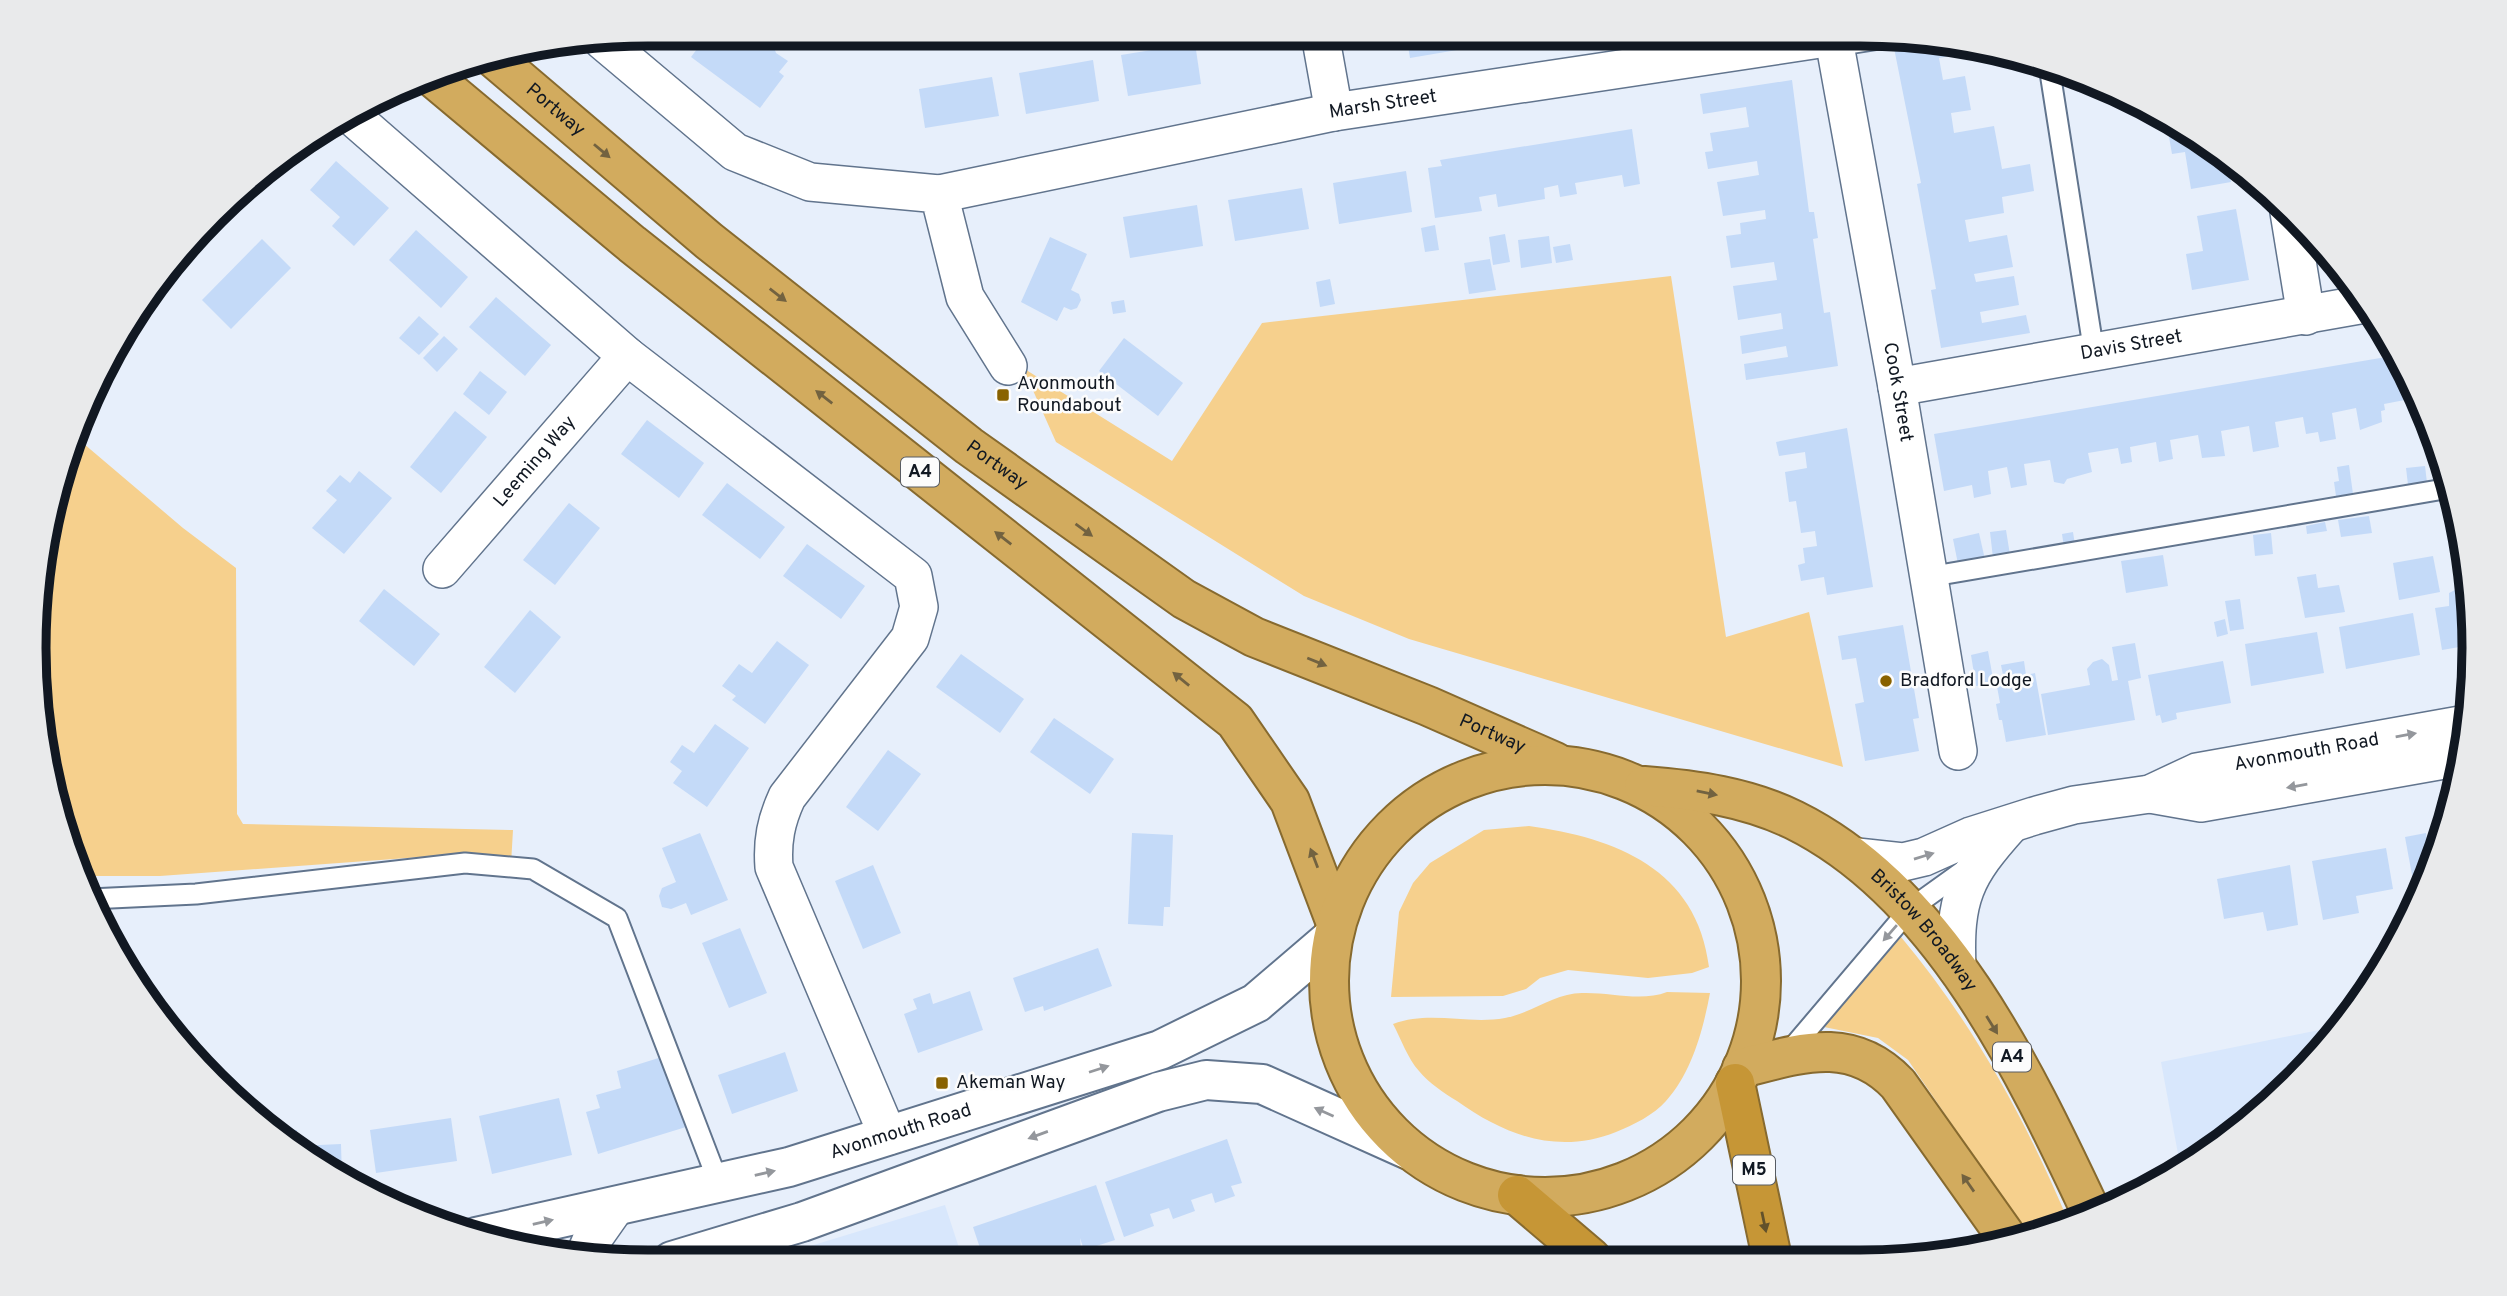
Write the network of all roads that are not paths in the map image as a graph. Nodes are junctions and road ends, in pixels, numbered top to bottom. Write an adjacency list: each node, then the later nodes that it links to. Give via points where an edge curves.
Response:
1 (1322, 46): 9 (street)
2 (1704, 46): 5 (street, Marsh Street)
3 (1834, 46): 18 (street, Cook Street)
4 (610, 47): 11 (street, via 735,152 810,182)
5 (1631, 50): 9 (street, Marsh Street)
6 (501, 64): 26 (highway, Portway / A4, one-way to 26, via 709,241 969,446 1184,599 1254,637)
7 (2051, 76): 15 (lane)
8 (439, 83): 33 (highway, A4, one-way to 8, via 1314,858 1290,801 1235,721 632,244)
9 (1334, 112): 11 (street, Marsh Street)
10 (357, 121): 16 (street)
11 (939, 194): 17 (street, via 965,298)
12 (2291, 228): 14 (street)
13 (2355, 306): 14 (street, Davis Street)
14 (2306, 316): 15 (street, Davis Street)
15 (2094, 353): 18 (street, Davis Street)
16 (627, 356): 20 (street, Leeming Way); 37 (street, via 913,576 919,607 910,638 787,797 772,848 774,867)
17 (1008, 366)
18 (1897, 387): 21 (street, Cook Street)
19 (2440, 490): 21 (lane)
20 (442, 569)
21 (1928, 577): 23 (street, Cook Street)
22 (2456, 727): 25 (street, Avonmouth Road, one-way to 22)
23 (1958, 751)
24 (2451, 758): 25 (street, Avonmouth Road)
25 (2332, 764): 28 (street, Avonmouth Road, via 2197,772 2150,794 2074,805)
26 (1564, 765): 27 (highway, via 1602,772); 33 (highway, via 1502,770 1465,779 1422,803 1384,836 1355,877)
27 (1639, 786): 29 (highway, Bristow Broadway / A4, one-way to 29, via 1703,791 1751,804 1792,819); 36 (highway, via 1697,827 1725,860 1745,898 1757,940 1761,982 1756,1026)
28 (2011, 824): 29 (street, Avonmouth Road, one-way to 28, via 1881,862 1924,857); 30 (street)
29 (1857, 857): 32 (highway, Bristow Broadway / A4)
30 (1980, 859): 32 (lane); 34 (street, via 1961,896 1955,925)
31 (100, 899): 39 (lane, via 196,894 465,863 533,869 617,918)
32 (1910, 909): 34 (highway, Bristow Broadway / A4); 35 (lane, one-way to 35)
33 (1334, 930): 37 (main road, Avonmouth Road, one-way to 33, via 1160,1050 1256,1003); 38 (highway, via 1329,993 1342,1057 1381,1123)
34 (1957, 968): 41 (highway, Bristow Broadway / A4, one-way to 41, via 2034,1090)
35 (1784, 1058): 36 (highway); 44 (highway, one-way to 35, via 1881,1066 1852,1054 1824,1051)
36 (1739, 1076): 40 (highway, via 1711,1119 1680,1149 1643,1172 1603,1189 1560,1196); 48 (highway, M5, one-way to 48)
37 (888, 1136): 39 (main road, Avonmouth Road, one-way to 37)
38 (1409, 1150): 40 (highway, via 1460,1180); 46 (main road, one-way to 46, via 1262,1084 1206,1080 1157,1092 802,1222)
39 (719, 1184): 42 (main road, Avonmouth Road)
40 (1517, 1195): 47 (highway)
41 (2089, 1205)
42 (616, 1206): 43 (main road, Avonmouth Road, one-way to 42); 45 (street)
43 (500, 1232)
44 (2004, 1233)
45 (588, 1247)
46 (709, 1250)
47 (1582, 1250)
48 (1771, 1250)

